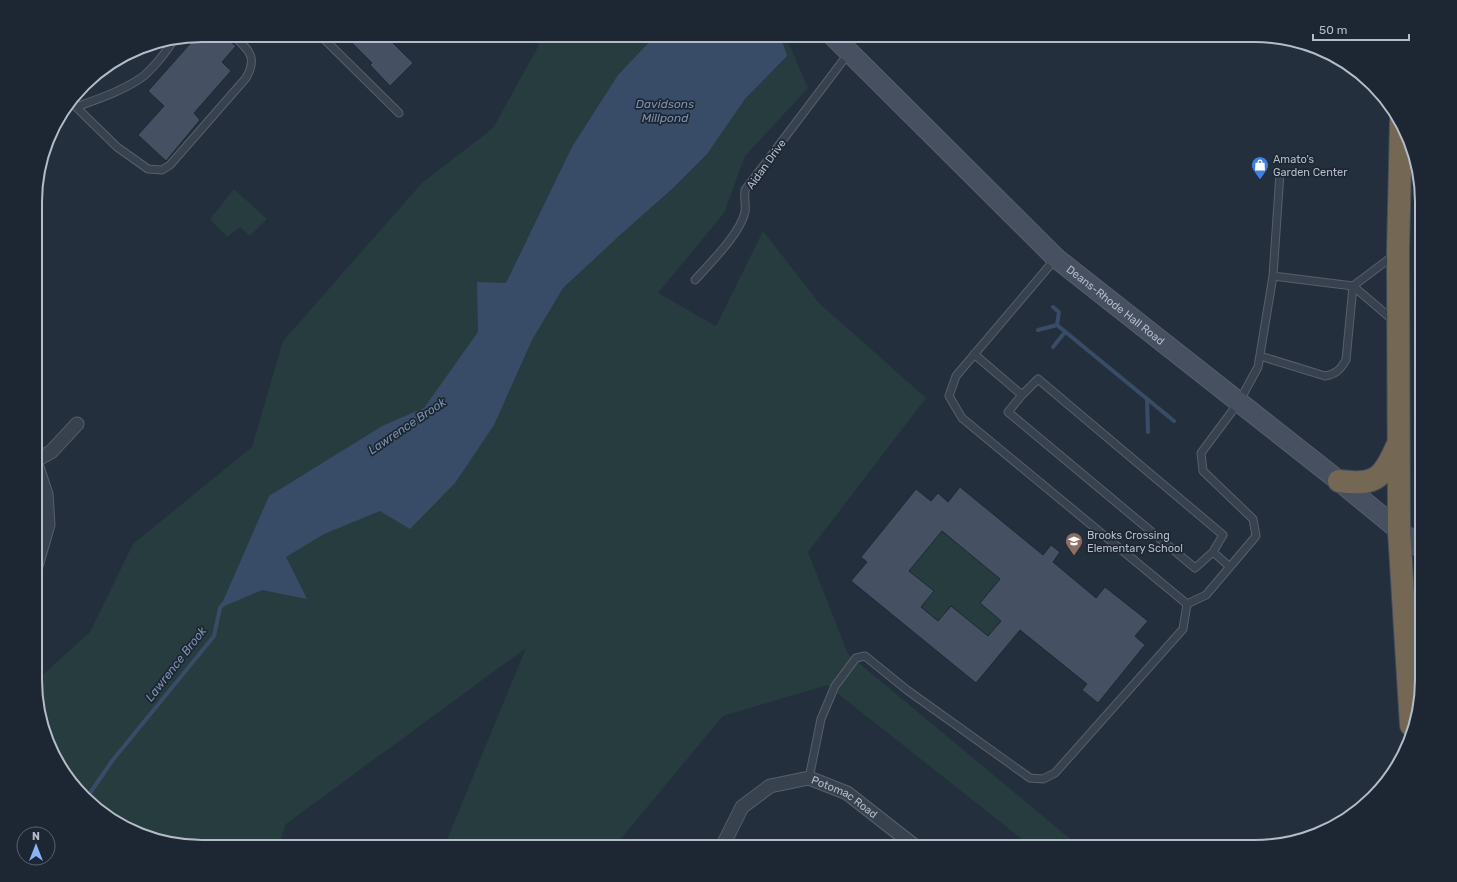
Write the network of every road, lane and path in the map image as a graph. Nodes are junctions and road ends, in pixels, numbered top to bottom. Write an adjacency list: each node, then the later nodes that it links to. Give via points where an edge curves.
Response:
1 (240, 42): 6 (lane, via 250,52 252,60 246,78 170,165 162,170 148,169 117,148)
2 (327, 42): 7 (lane)
3 (839, 42): 5 (street, Deans-Rhode Hall Road)
4 (171, 45): 6 (lane, via 142,77 115,92)
5 (850, 52): 11 (street, Deans-Rhode Hall Road); 13 (lane, Aidan Drive, via 746,190 744,212 736,231)
6 (74, 105)
7 (399, 113)
8 (1401, 135): 10 (highway)
9 (1280, 173): 12 (lane)
10 (1398, 252): 14 (lane); 15 (highway)
11 (1056, 258): 16 (lane); 19 (street, Deans-Rhode Hall Road)
12 (1273, 276): 14 (lane); 17 (lane)
13 (695, 280)
14 (1353, 286): 15 (lane); 17 (lane, via 1346,360 1341,369 1325,376)
15 (1399, 325): 21 (highway)
16 (974, 354): 18 (lane); 30 (lane, via 956,376 949,396 962,418)
17 (1260, 356): 19 (lane, via 1258,367)
18 (1022, 395): 28 (lane, via 1038,379 1223,535); 28 (lane, via 1008,412 1196,568)
19 (1239, 402): 23 (street, Deans-Rhode Hall Road); 29 (lane, via 1200,453 1203,471 1253,519 1256,536)
20 (77, 424): 22 (street, via 51,452)
21 (1398, 444): 23 (highway, via 1385,470 1374,479 1355,483); 25 (highway)
22 (42, 457)
23 (1339, 481): 25 (street, Deans-Rhode Hall Road)
24 (42, 482): 27 (street, via 46,494 48,525)
25 (1399, 531): 26 (street, Deans-Rhode Hall Road); 31 (highway)
26 (1415, 543)
27 (42, 546)
28 (1213, 552): 29 (lane)
29 (1230, 567): 30 (lane, via 1206,595)
30 (1186, 604): 32 (lane, via 1183,629 1055,773 1043,780 1030,778 995,754 865,656 856,658 834,686 821,719)
31 (1411, 719)
32 (809, 778): 33 (street, Potomac Road, via 770,786 742,806); 34 (street, Potomac Road, via 847,793)
33 (725, 840)
34 (907, 840)

